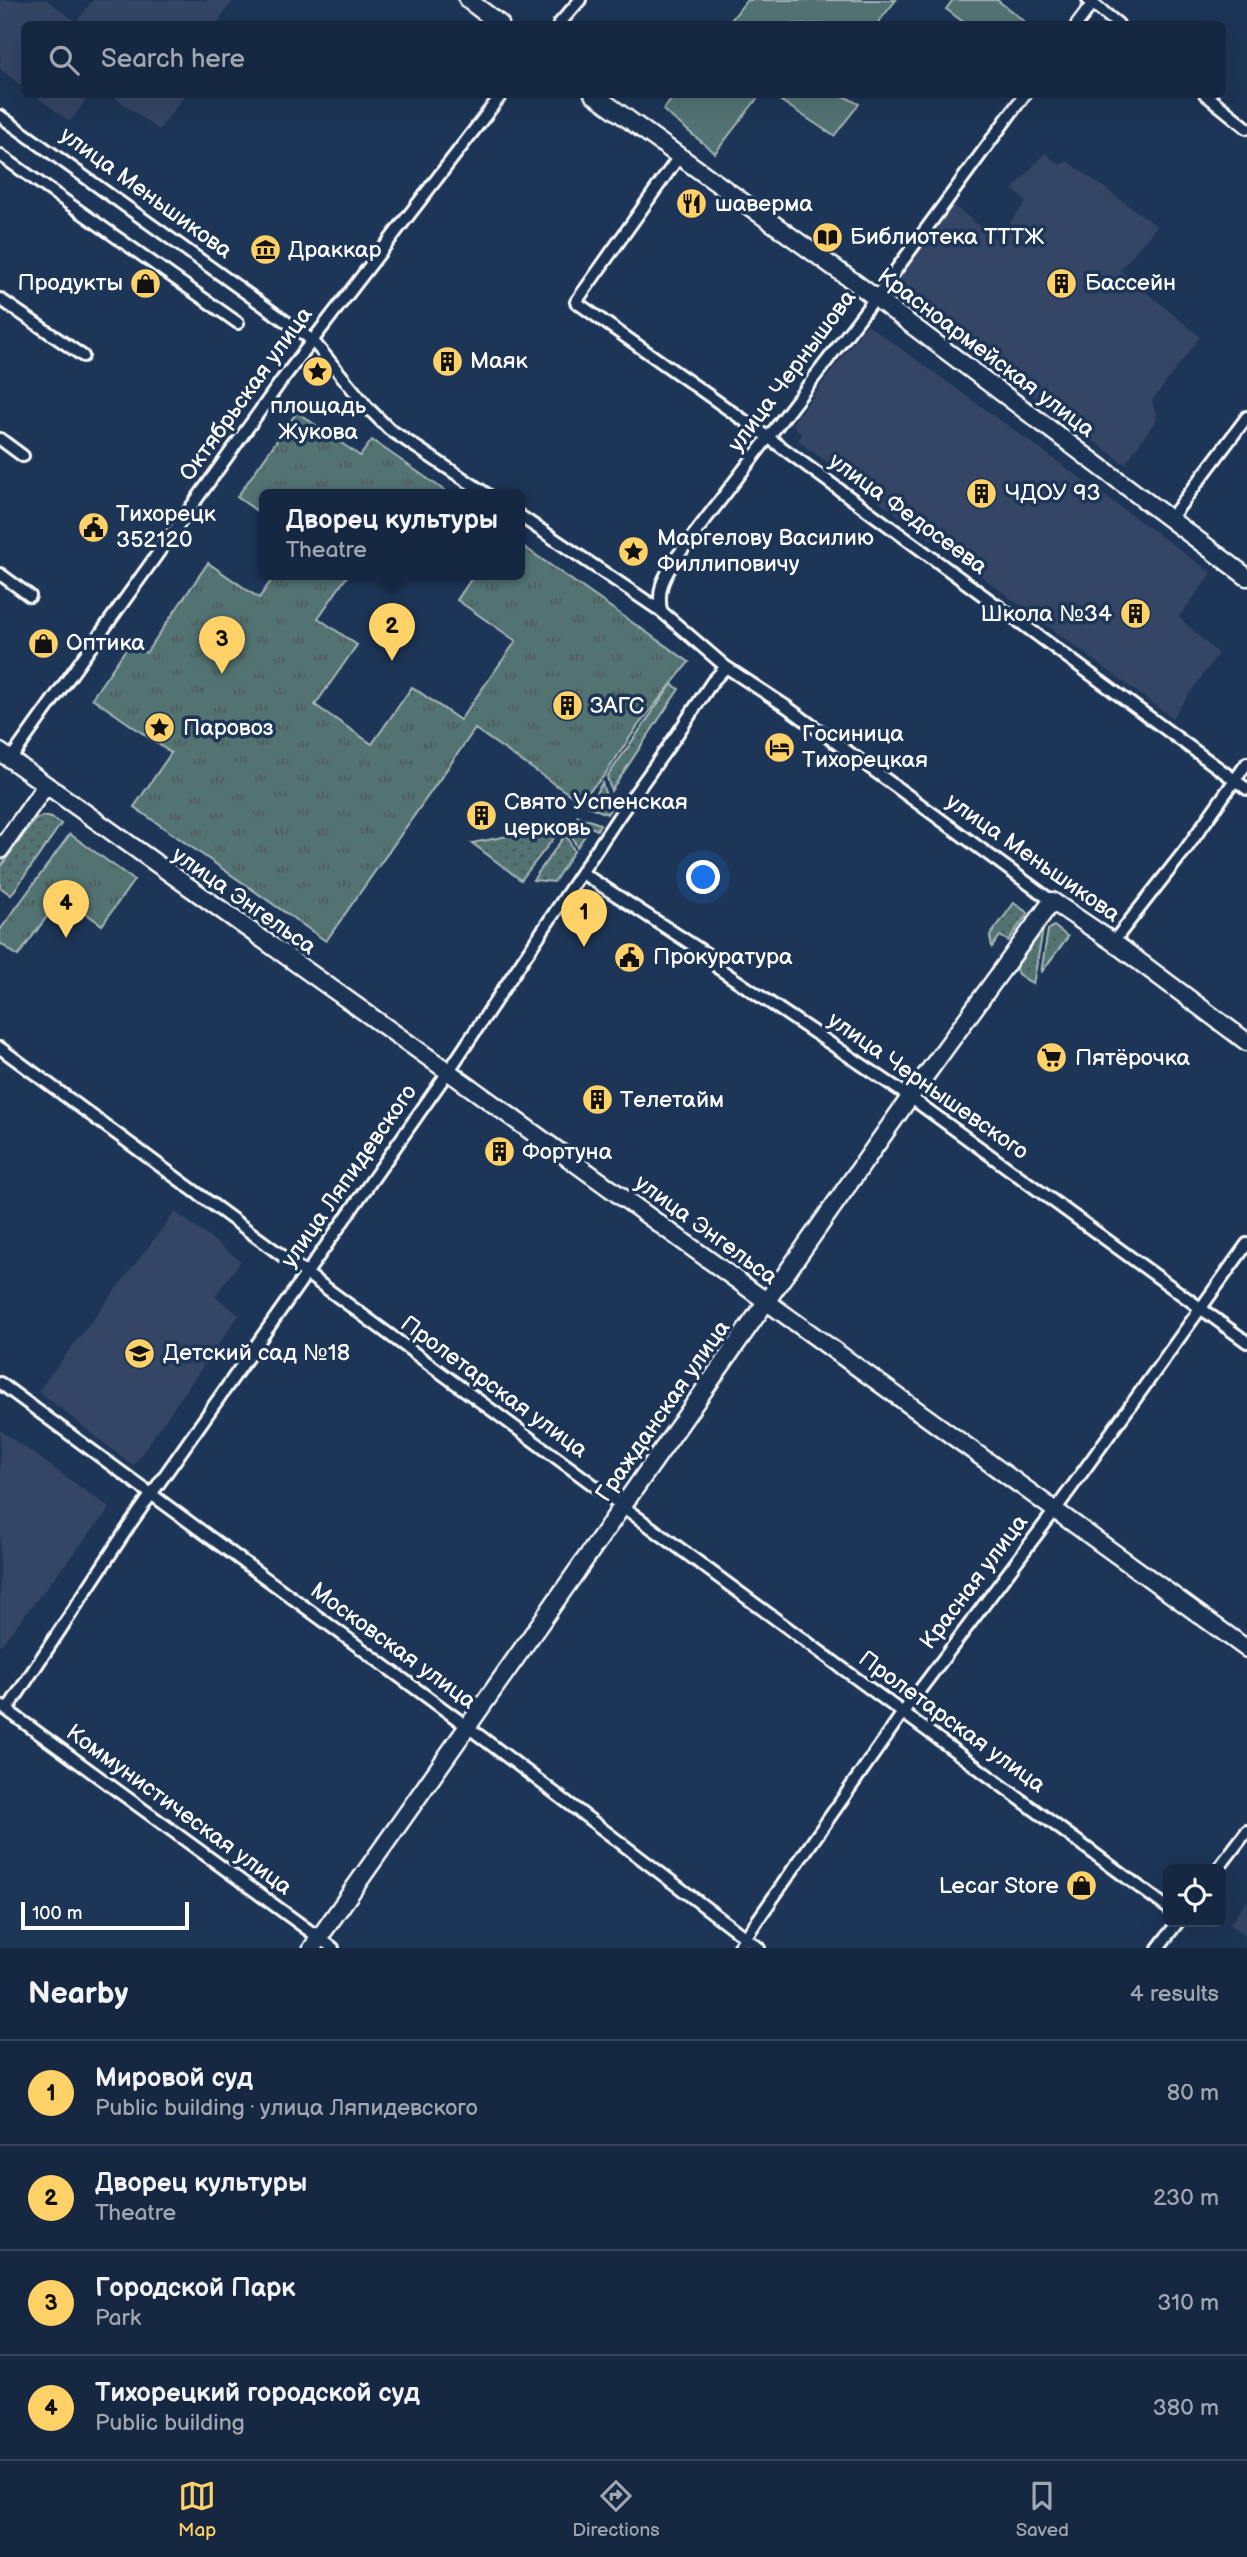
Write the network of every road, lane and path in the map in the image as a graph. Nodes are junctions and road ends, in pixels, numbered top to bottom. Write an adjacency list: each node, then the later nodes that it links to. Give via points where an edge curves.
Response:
1 (468, 0): 4 (main road)
2 (580, 0): 5 (street)
3 (1090, 2): 6 (street); 7 (street)
4 (496, 21)
5 (562, 21)
6 (1079, 21)
7 (1114, 21)
8 (499, 98): 19 (street, Октябрьская улица)
9 (598, 98): 15 (main road, Красноармейская улица)
10 (1023, 98): 17 (street, улица Чернышова)
11 (1210, 98): 13 (street)
12 (0, 116): 19 (street, улица Меньшикова)
13 (1247, 128)
14 (0, 155): 18 (street)
15 (678, 158): 17 (main road, Красноармейская улица); 22 (street, улица Федосеева, via 576,302)
16 (0, 299): 20 (street)
17 (874, 299): 22 (street, улица Чернышова); 27 (main road, Красноармейская улица)
18 (238, 323)
19 (313, 341): 25 (street, улица Меньшикова, via 389,429); 33 (street, Октябрьская улица)
20 (83, 356)
21 (1247, 417): 27 (street)
22 (769, 438): 31 (street, улица Чернышова, via 676,558 660,587); 35 (street, улица Федосеева)
23 (0, 439): 24 (street)
24 (23, 456)
25 (479, 489)
26 (525, 519): 31 (street, улица Меньшикова)
27 (1170, 519): 29 (main road, Красноармейская улица)
28 (0, 574): 30 (street)
29 (1247, 577)
30 (30, 596)
31 (661, 611): 32 (street, улица Меньшикова)
32 (726, 667): 39 (street, улица Ляпидевского); 40 (street, улица Меньшикова)
33 (5, 756): 36 (main road, улица Энгельса)
34 (1247, 763): 35 (street)
35 (1234, 780): 37 (street, улица Федосеева); 41 (street)
36 (46, 785): 38 (main road); 44 (main road, улица Энгельса)
37 (1247, 789)
38 (0, 850)
39 (582, 873): 44 (street, улица Ляпидевского); 45 (street, улица Чернышевского, via 719,962 718,968)
40 (1052, 901): 41 (main road, улица Меньшикова); 45 (main road, Гражданская улица)
41 (1113, 943): 42 (main road, улица Меньшикова)
42 (1247, 1042)
43 (0, 1048): 47 (street, Пролетарская улица)
44 (448, 1072): 47 (street, улица Ляпидевского); 48 (main road, улица Энгельса)
45 (910, 1097): 48 (main road, Гражданская улица); 49 (street, улица Чернышевского)
46 (1247, 1244): 49 (street, Красная улица)
47 (307, 1273): 52 (street, улица Ляпидевского); 53 (street, Пролетарская улица)
48 (767, 1303): 53 (main road, Гражданская улица); 54 (main road, улица Энгельса)
49 (1199, 1307): 50 (street, улица Чернышевского); 54 (street, Красная улица)
50 (1247, 1342)
51 (0, 1383): 52 (street, Московская улица)
52 (152, 1496): 56 (street, улица Ляпидевского); 58 (street, Московская улица)
53 (622, 1508): 57 (street, Пролетарская улица); 58 (main road, Гражданская улица)
54 (1056, 1509): 55 (main road, улица Энгельса); 57 (street, Красная улица)
55 (1247, 1649)
56 (4, 1708): 64 (street, Коммунистическая улица)
57 (904, 1711): 61 (street, Пролетарская улица); 63 (street, Красная улица)
58 (468, 1727): 63 (street, Московская улица); 64 (main road, Гражданская улица)
59 (1247, 1831): 60 (street)
60 (1222, 1864)
61 (1163, 1904)
62 (1174, 1927): 68 (street)
63 (745, 1938): 66 (street, Красная улица); 67 (street, Московская улица)
64 (315, 1943): 65 (street, Коммунистическая улица)
65 (333, 1948)
66 (738, 1948)
67 (759, 1948)
68 (1158, 1948)

